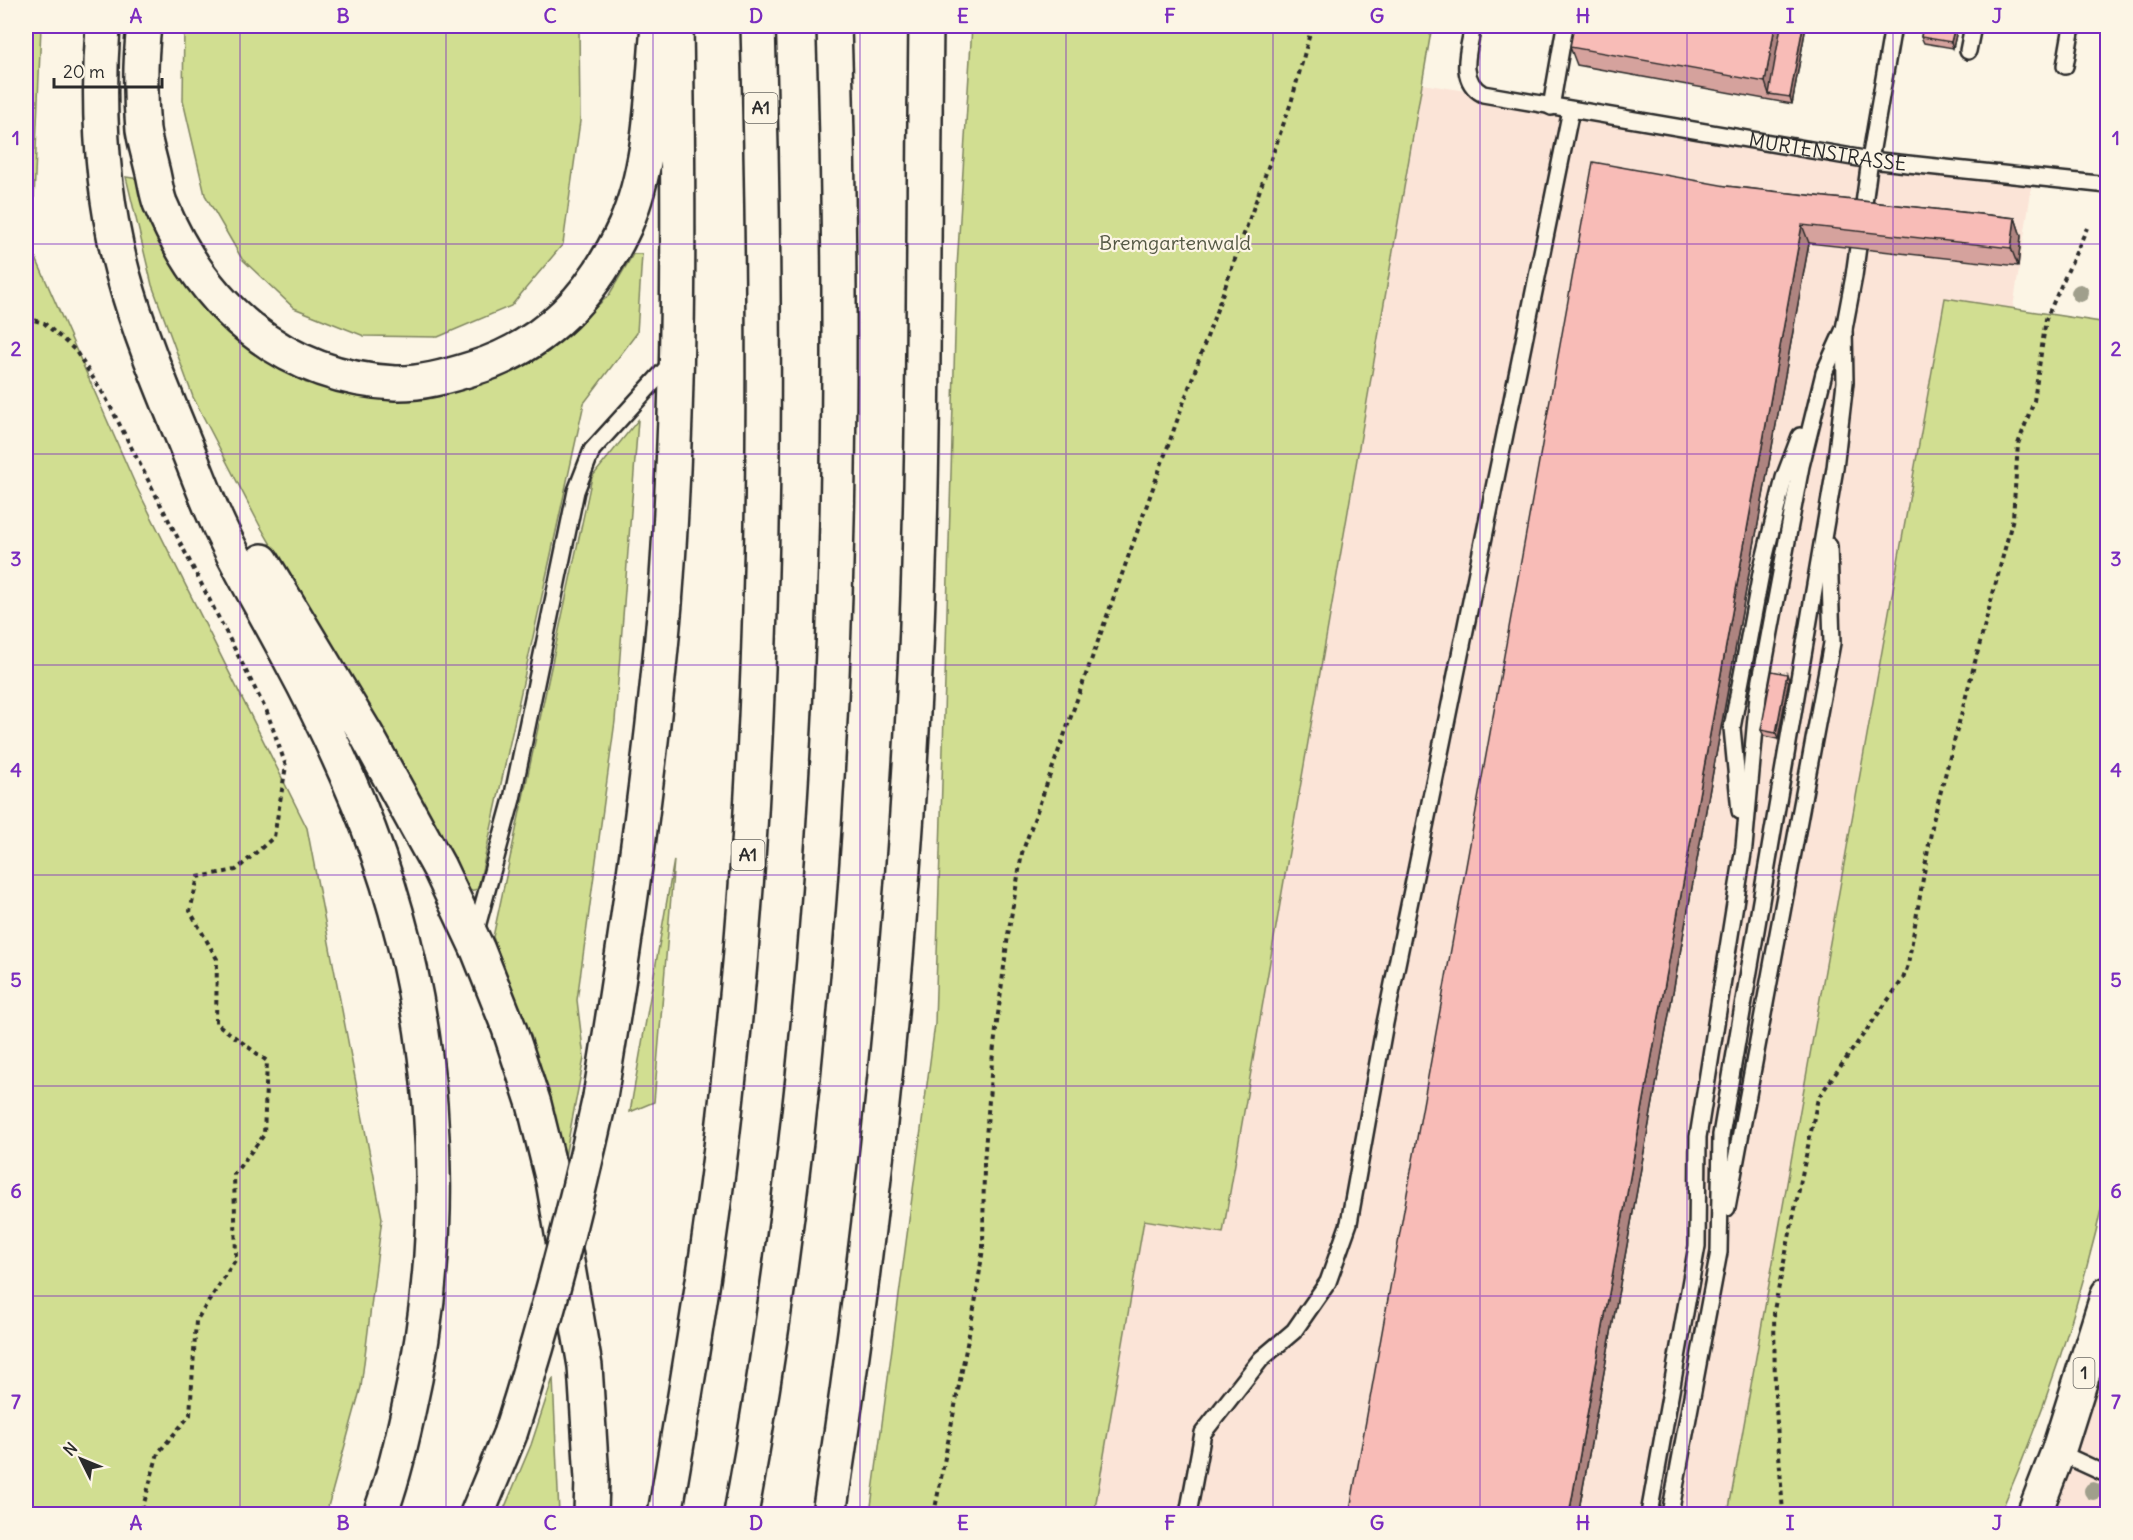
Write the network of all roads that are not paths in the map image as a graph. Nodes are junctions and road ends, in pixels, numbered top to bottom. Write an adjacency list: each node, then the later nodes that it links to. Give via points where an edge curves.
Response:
1 (103, 26): 22 (main road, via 100,131 104,178 126,283)
2 (144, 26): 3 (main road, via 144,131 159,201 206,285 235,317 271,345 310,365 348,376 397,383 446,377 494,362 533,341 567,314 598,275 625,226 639,183 647,144)
3 (658, 26)
4 (676, 26): 20 (main road)
5 (758, 26): 33 (main road, A1, via 764,359 760,606 751,803 730,1074 701,1296)
6 (834, 26): 34 (main road, via 839,353 835,612 826,807 791,1191 777,1305)
7 (926, 26): 35 (main road, via 919,545 903,879 868,1244)
8 (1473, 26): 15 (lane, MURTENSTRASSE, via 1466,63 1469,81 1477,91)
9 (1565, 26): 15 (lane)
10 (1893, 26): 17 (lane)
11 (1973, 26): 13 (lane)
12 (2072, 26): 14 (lane)
13 (1968, 51)
14 (2064, 66)
15 (1551, 107): 16 (lane, MURTENSTRASSE)
16 (1571, 110): 17 (lane, MURTENSTRASSE); 36 (lane, via 1385,1023 1348,1223 1328,1282 1294,1331 1261,1359 1203,1433)
17 (1870, 160): 18 (lane, MURTENSTRASSE); 19 (lane)
18 (2108, 185)
19 (1844, 329): 21 (lane); 23 (lane, via 1845,382)
20 (676, 357): 25 (lane, via 592,450 576,492 512,799); 31 (main road, bridge, via 665,601 651,744 600,1097 536,1354 510,1434)
21 (1824, 373): 24 (lane, via 1801,466 1758,696); 24 (lane, via 1784,478 1762,568 1732,728)
22 (161, 385): 25 (main road, via 396,787); 30 (main road, via 221,530 294,664 359,803 402,932 419,1011 434,1167 429,1292 420,1363)
23 (1827, 512): 26 (lane, via 1721,1135); 26 (lane, via 1832,643)
24 (1744, 847): 37 (lane, via 1698,1137 1697,1246)
25 (474, 940): 32 (main road, via 534,1104 553,1180 585,1366)
26 (1719, 1252): 38 (lane)
27 (2108, 1294): 28 (main road, 1)
28 (2058, 1452): 29 (lane); 39 (main road, 1)
29 (2108, 1474)
30 (380, 1515)
31 (477, 1515)
32 (591, 1515)
33 (665, 1515)
34 (741, 1515)
35 (829, 1515)
36 (1188, 1515)
37 (1649, 1515)
38 (1670, 1515)
39 (2034, 1515)

